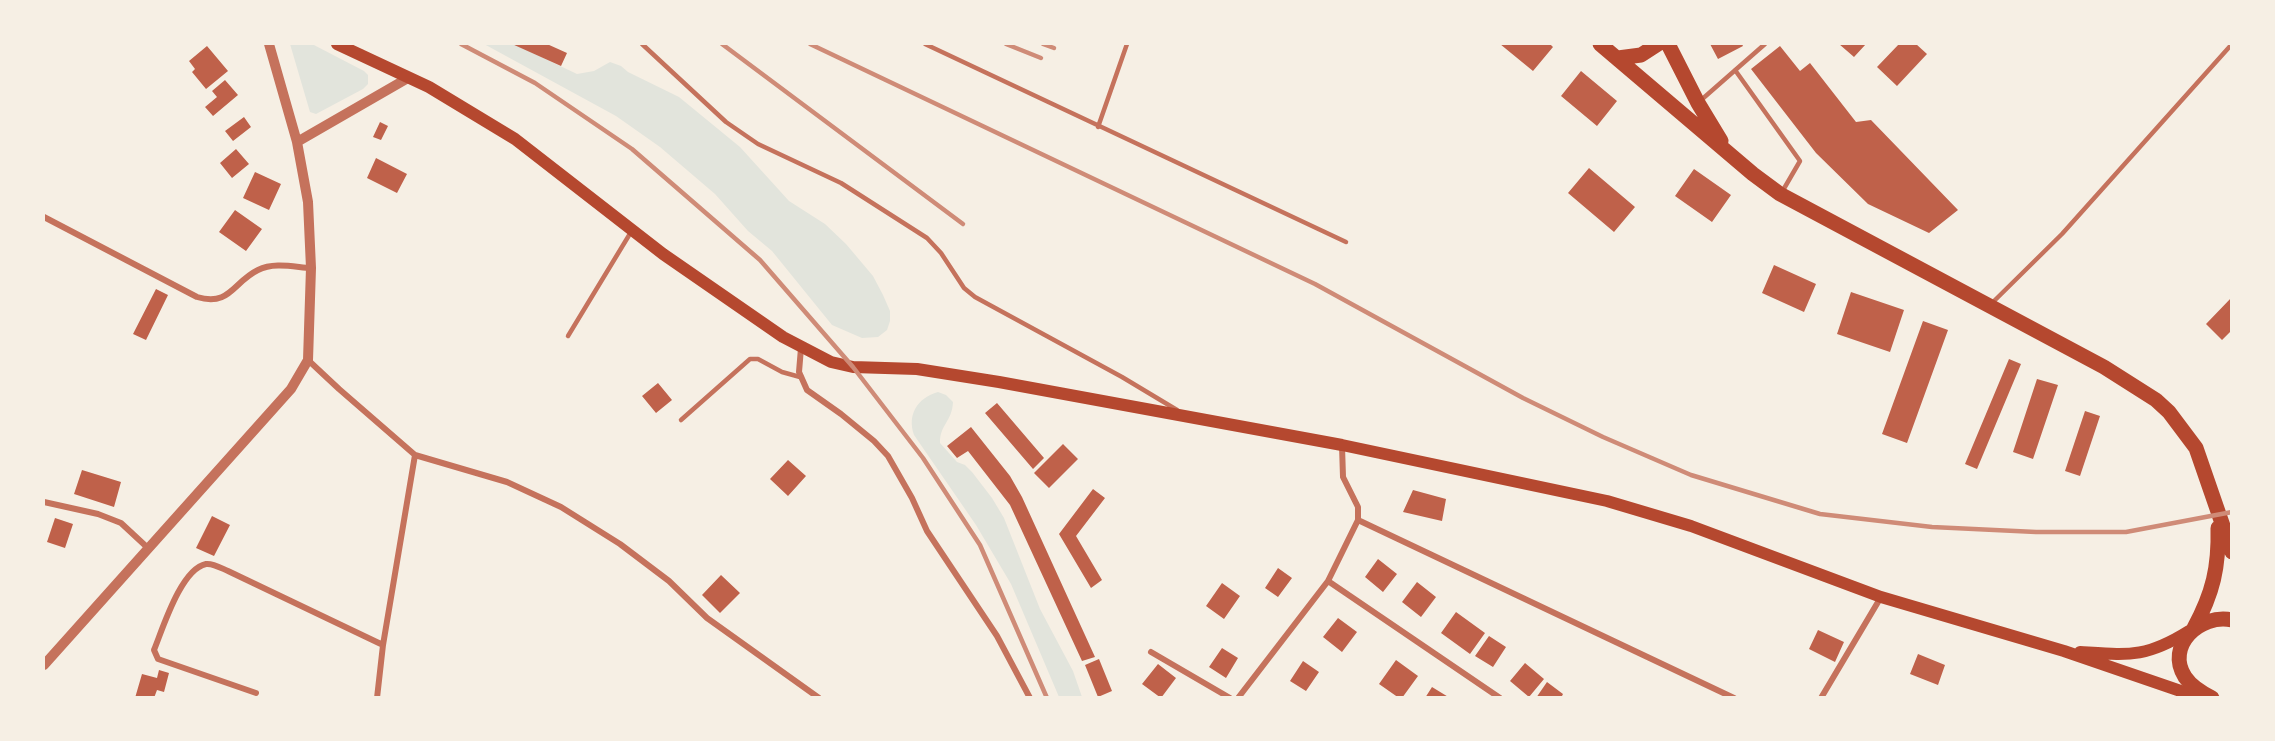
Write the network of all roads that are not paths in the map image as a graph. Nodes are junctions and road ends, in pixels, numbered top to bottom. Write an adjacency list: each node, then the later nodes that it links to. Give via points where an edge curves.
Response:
1 (269, 44): 16 (street)
2 (337, 44): 13 (main road)
3 (642, 44): 28 (lane, via 726,122 758,144 841,183 927,238 975,297)
4 (925, 44): 15 (lane)
5 (1126, 44): 15 (lane)
6 (1600, 44): 11 (main road)
7 (1658, 44): 11 (main road, via 1641,55)
8 (1668, 44): 14 (main road)
9 (1765, 44): 12 (lane)
10 (2232, 44): 23 (lane, via 2062,234)
11 (1618, 58): 17 (main road)
12 (1735, 70): 14 (lane); 18 (lane, via 1800,161)
13 (408, 78): 16 (street); 20 (main road, via 515,139)
14 (1698, 103): 17 (main road)
15 (1098, 127): 21 (lane)
16 (297, 142): 22 (street, via 308,202)
17 (1729, 154): 18 (main road)
18 (1780, 194): 23 (main road)
19 (44, 217): 22 (street, via 208,300 227,296 257,270 270,266)
20 (633, 230): 24 (lane); 25 (main road)
21 (1346, 242)
22 (310, 268): 26 (street)
23 (1989, 305): 33 (main road, via 2122,377 2169,411 2196,448)
24 (568, 336)
25 (801, 347): 27 (street); 28 (main road, via 831,362 853,367 917,369)
26 (308, 360): 31 (street); 35 (street, via 291,389)
27 (800, 378): 29 (lane, via 750,359); 48 (street, via 807,390 888,456 927,531 997,636)
28 (1189, 417): 30 (main road)
29 (681, 420)
30 (1342, 445): 34 (street, via 1343,477 1358,507); 38 (main road, via 1606,501 1691,526)
31 (415, 455): 41 (street); 47 (street, via 507,482 561,507 620,544 669,581 707,618)
32 (44, 502): 35 (street, via 121,523)
33 (2218, 516): 36 (main road); 40 (main road, via 2219,551 2213,586)
34 (1358, 520): 37 (street); 52 (street)
35 (149, 549): 44 (street)
36 (2232, 552)
37 (1328, 581): 50 (street); 51 (street)
38 (1881, 597): 42 (main road); 53 (street)
39 (2232, 620): 40 (main road, via 2210,619)
40 (2194, 628): 42 (main road, via 2170,643 2133,655); 55 (main road, via 2182,645 2181,667 2185,677)
41 (383, 645): 45 (street, via 228,571 209,563 198,567 183,584 154,650 158,659); 46 (street)
42 (2064, 651): 54 (main road)
43 (1151, 652): 49 (street)
44 (44, 664)
45 (256, 693)
46 (377, 698)
47 (819, 698)
48 (1030, 698)
49 (1230, 698)
50 (1238, 698)
51 (1500, 698)
52 (1734, 698)
53 (1821, 698)
54 (2201, 698)
55 (2212, 698)

